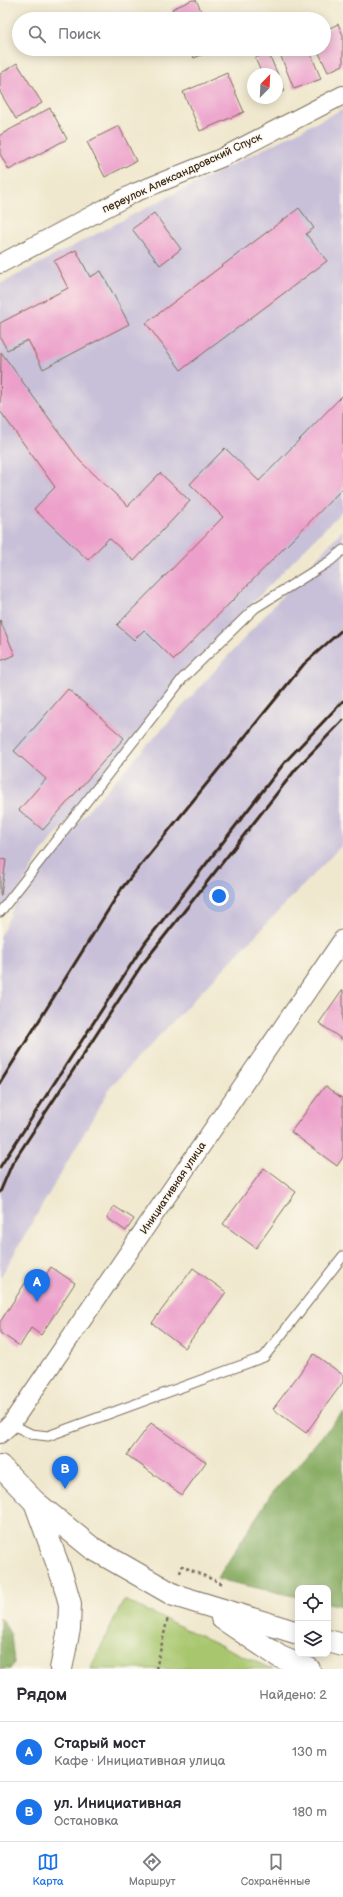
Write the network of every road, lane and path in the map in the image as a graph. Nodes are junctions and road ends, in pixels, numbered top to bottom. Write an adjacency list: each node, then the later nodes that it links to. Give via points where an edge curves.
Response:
1 (343, 95): 2 (street, переулок Александровский Спуск, via 221,158 134,193)
2 (0, 264)
3 (343, 550): 4 (lane, via 330,561 255,608 183,678)
4 (0, 912)
5 (343, 939): 7 (street, Инициативная улица)
6 (343, 1256): 7 (lane, via 264,1357 48,1436)
7 (6, 1429)
8 (0, 1466): 9 (street)
9 (36, 1502): 10 (street, via 92,1548 174,1595); 14 (street, via 70,1604 69,1630)
10 (205, 1606): 11 (street); 15 (street, via 280,1657)
11 (295, 1632)
12 (331, 1642): 13 (street)
13 (343, 1645)
14 (61, 1669)
15 (309, 1669)

